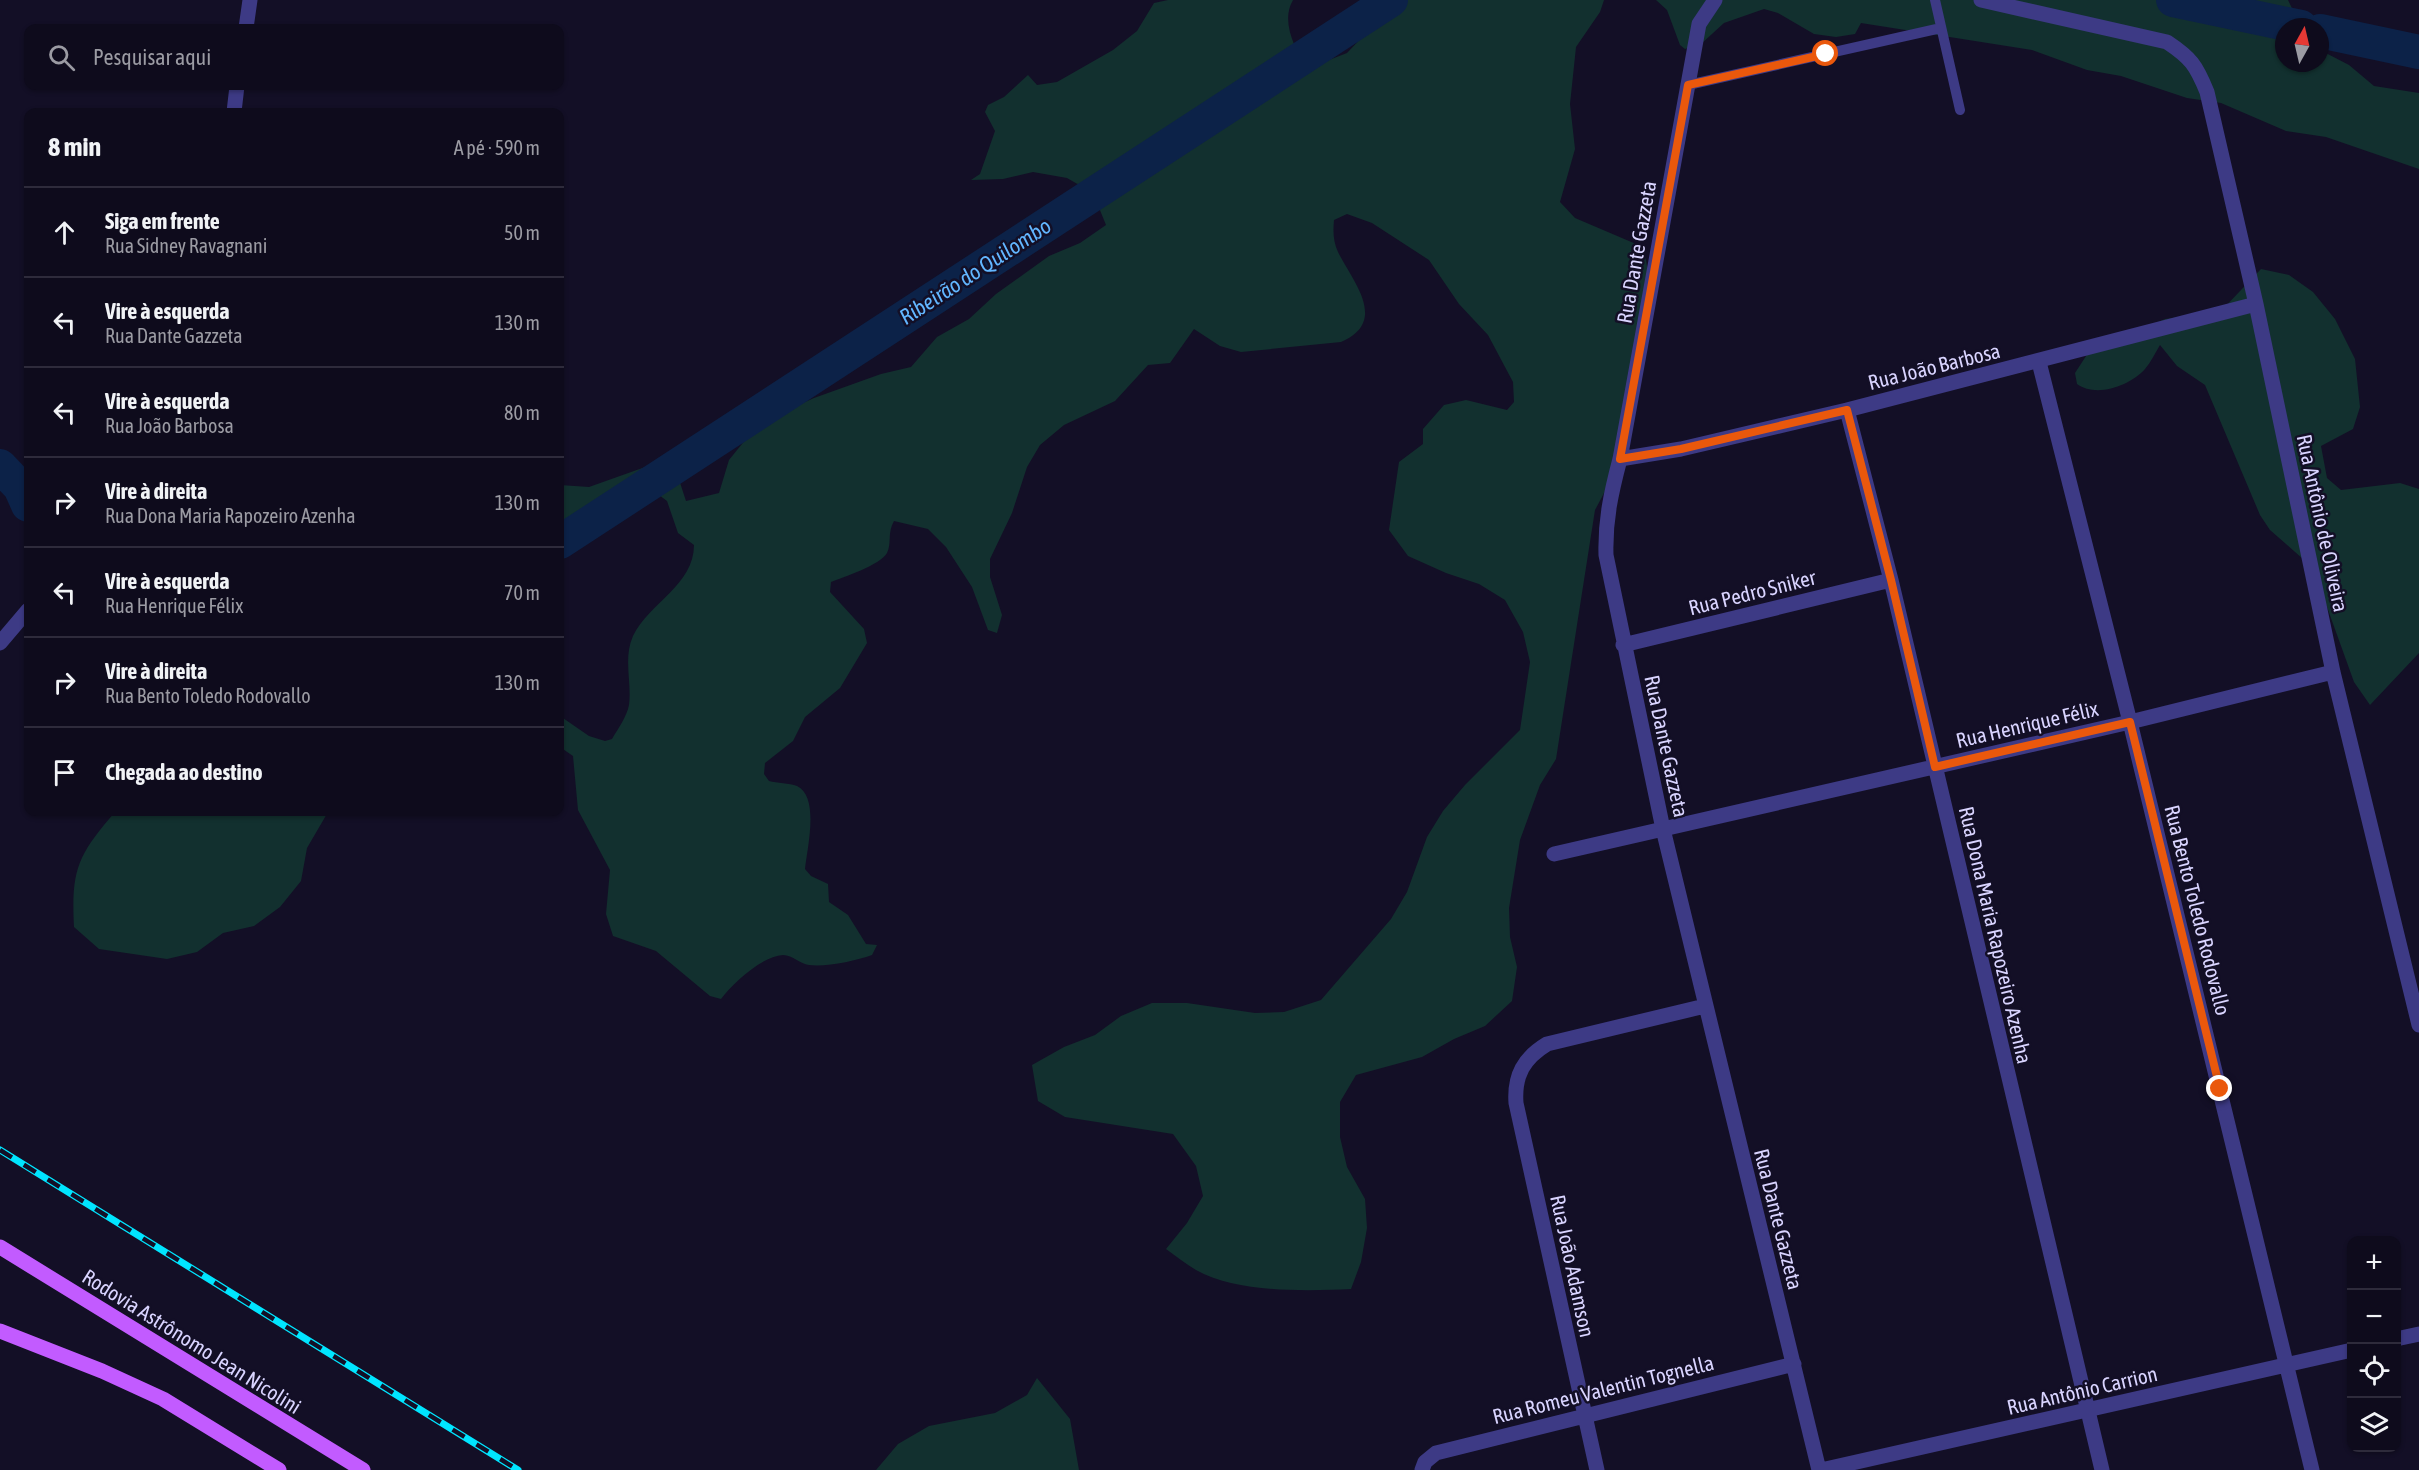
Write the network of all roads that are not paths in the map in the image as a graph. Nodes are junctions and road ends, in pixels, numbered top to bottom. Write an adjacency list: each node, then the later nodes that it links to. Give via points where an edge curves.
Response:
1 (250, 0): 5 (street)
2 (1715, 0): 7 (street, Rua Dante Gazzeta, via 1699,24)
3 (1935, 0): 6 (lane)
4 (1982, 0): 11 (street, Rua Antônio de Oliveira, via 2167,42 2198,68 2207,92)
5 (247, 24)
6 (1941, 28): 7 (lane); 10 (lane)
7 (1688, 85): 14 (street, Rua Dante Gazzeta)
8 (237, 90): 9 (street)
9 (234, 108)
10 (1960, 110)
11 (2256, 304): 12 (street, Rua João Barbosa); 19 (street, Rua Antônio de Oliveira)
12 (2038, 362): 13 (street, Rua João Barbosa); 20 (street, Rua Bento Toledo Rodovallo)
13 (1847, 410): 14 (street, Rua João Barbosa, via 1681,449); 15 (street, Rua Dona Maria Rapozeiro Azenha)
14 (1620, 459): 18 (street, Rua Dante Gazzeta, via 1611,495 1606,555)
15 (1891, 580): 18 (street, Rua Pedro Sniker); 21 (street, Rua Dona Maria Rapozeiro Azenha)
16 (24, 615): 17 (street)
17 (0, 643)
18 (1623, 645): 22 (street, Rua Dante Gazzeta)
19 (2333, 672): 20 (street, Rua Henrique Félix); 25 (street, Rua Antônio de Oliveira)
20 (2130, 722): 21 (street, Rua Henrique Félix); 32 (street, Rua Bento Toledo Rodovallo)
21 (1935, 767): 22 (street, Rua Henrique Félix); 33 (street, Rua Dona Maria Rapozeiro Azenha)
22 (1663, 829): 23 (street, Rua Henrique Félix); 24 (street, Rua Dante Gazzeta)
23 (1554, 854)
24 (1705, 1006): 31 (street, Rua Dante Gazzeta); 34 (street, Rua João Adamson, via 1547,1044 1534,1052 1519,1071 1516,1103)
25 (2419, 1025)
26 (0, 1247): 37 (main road, Rodovia Astrônomo Jean Nicolini)
27 (0, 1331): 36 (main road, via 163,1399)
28 (2419, 1334): 29 (street)
29 (2401, 1338)
30 (2347, 1351): 32 (street, Rua Antônio Carrion)
31 (1794, 1364): 34 (street, Rua Romeu Valentin Tognella); 39 (street, Rua Dante Gazzeta)
32 (2288, 1365): 33 (street, Rua Antônio Carrion); 41 (street, Rua Bento Toledo Rodovallo)
33 (2088, 1410): 39 (street, Rua Antônio Carrion); 40 (street, Rua Dona Maria Rapozeiro Azenha)
34 (1584, 1415): 35 (street, Rua Romeu Valentin Tognella, via 1436,1453); 38 (street, Rua João Adamson)
35 (1424, 1466)
36 (279, 1470)
37 (363, 1470)
38 (1597, 1470)
39 (1820, 1470)
40 (2102, 1470)
41 (2312, 1470)

